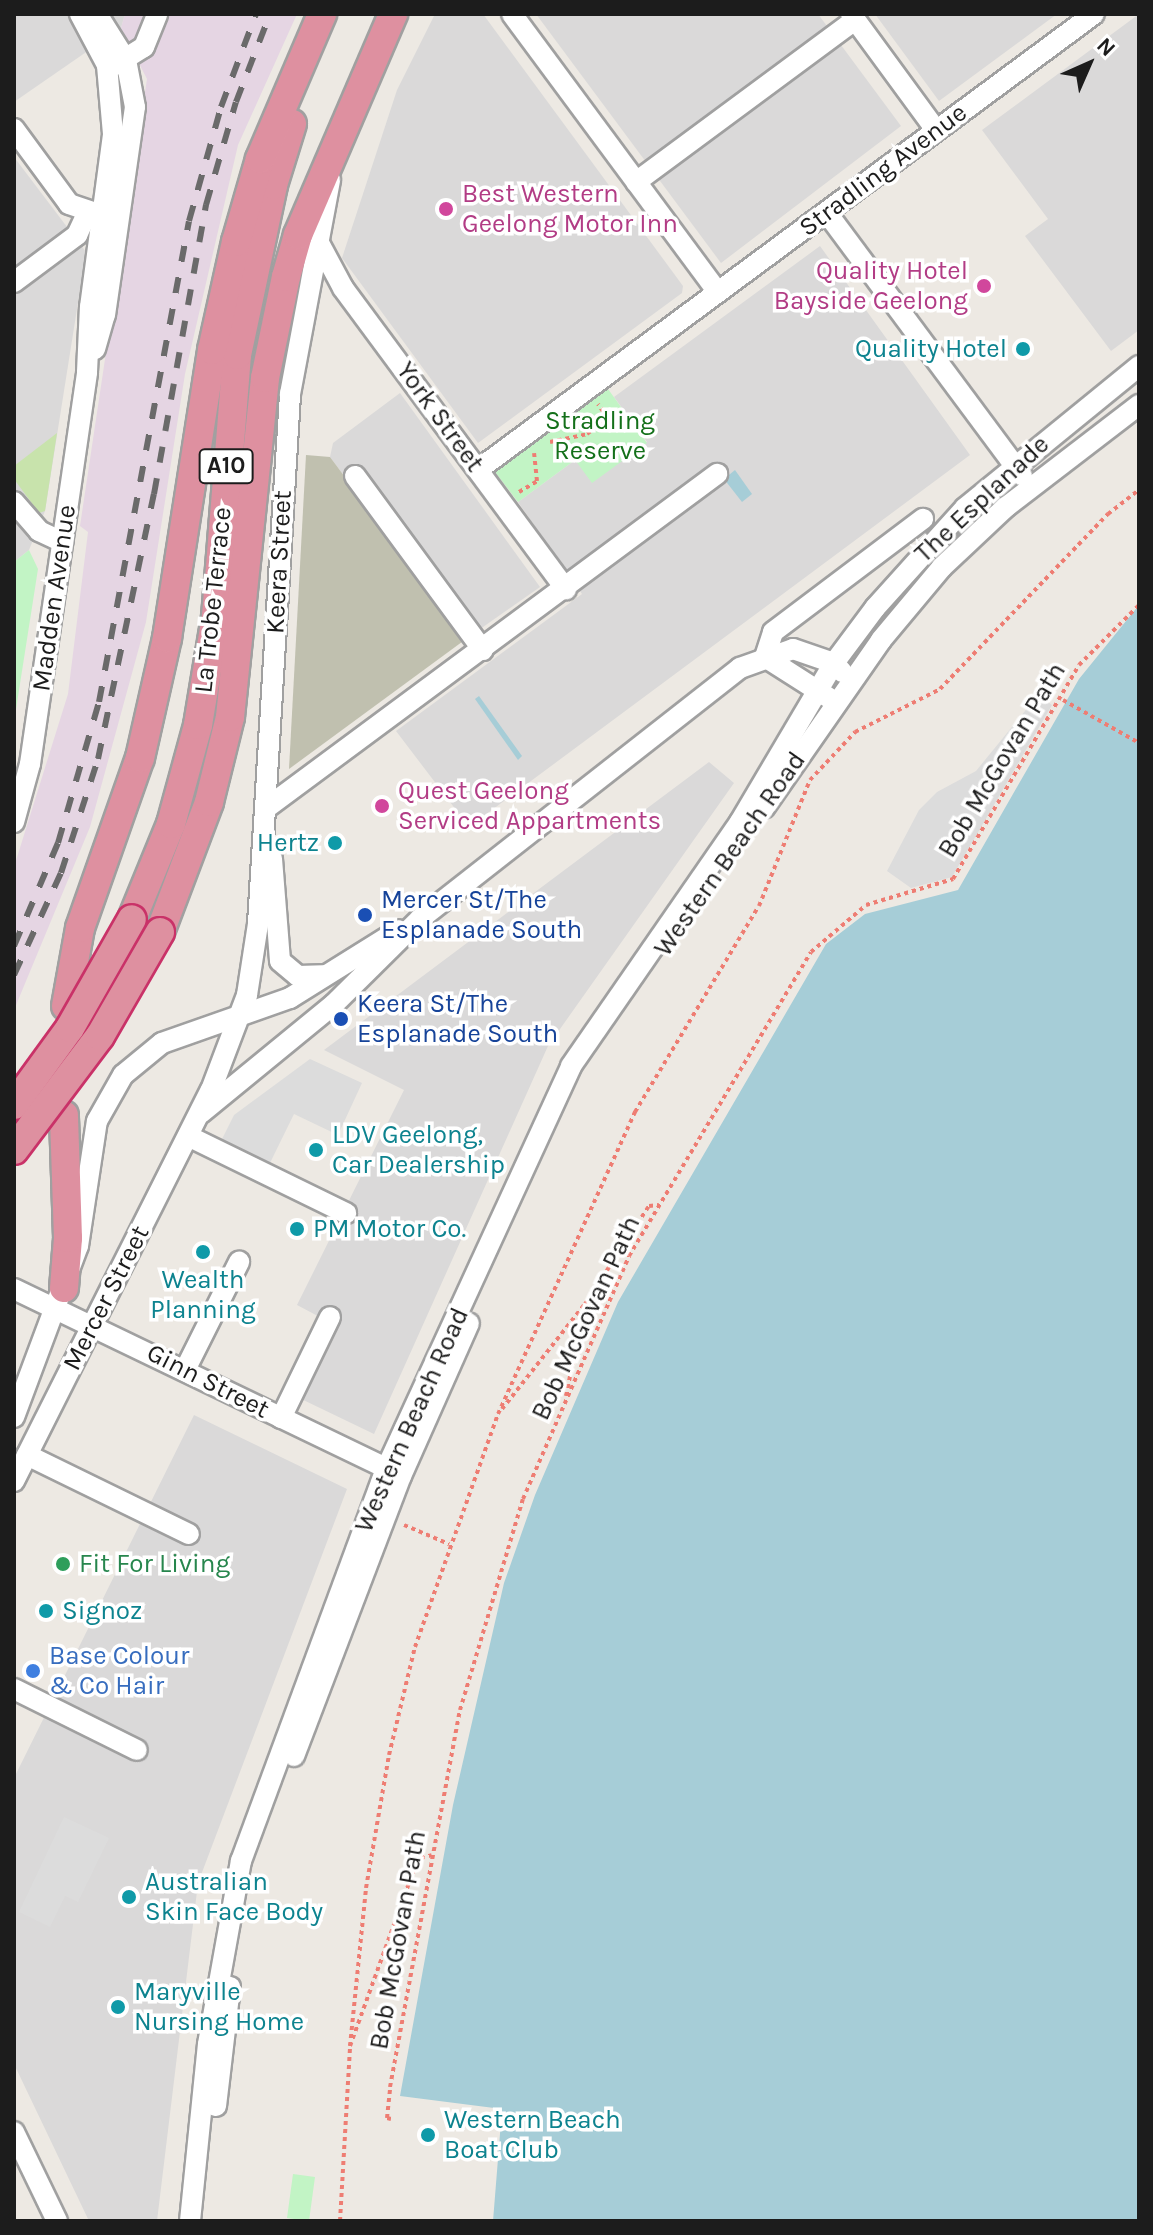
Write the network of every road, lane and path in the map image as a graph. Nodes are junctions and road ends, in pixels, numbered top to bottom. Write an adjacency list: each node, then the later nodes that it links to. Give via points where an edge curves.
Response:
1 (80, 14): 10 (street)
2 (97, 14): 10 (street)
3 (157, 14): 10 (street, via 144,47)
4 (322, 14): 49 (highway, via 260,159 236,242 212,350 167,638 140,758 80,928)
5 (332, 14): 51 (highway, La Trobe Terrace / A10, bridge, via 273,185 252,273 237,355 216,616 198,725 171,824 132,919 70,1028)
6 (393, 14): 13 (highway, Keera Street / A10)
7 (512, 14): 14 (street)
8 (1094, 14): 12 (street, Stradling Avenue)
9 (853, 17): 12 (street); 14 (street)
10 (117, 64): 16 (street, Madden Avenue)
11 (14, 129): 16 (street, via 69,204)
12 (936, 130): 15 (street, Stradling Avenue)
13 (335, 147): 17 (street, Keera Street); 55 (highway, La Trobe Terrace / A10, bridge, via 298,235 265,378 242,641 221,761 160,932 93,1047)
14 (636, 182): 19 (street)
15 (827, 213): 19 (street, Stradling Avenue); 25 (street)
16 (103, 217): 18 (street); 33 (street, Madden Avenue, via 105,315 87,372)
17 (319, 243): 26 (street, York Street, via 343,288); 45 (street, Keera Street, via 288,409)
18 (14, 282)
19 (718, 292): 26 (street, Stradling Avenue)
20 (1139, 366): 25 (street, The Esplanade)
21 (598, 404): 23 (path, via 608,418 587,434)
22 (1139, 405): 29 (street, The Esplanade)
23 (543, 443)
24 (537, 447): 31 (path, via 537,481)
25 (1015, 465): 29 (street); 34 (street, The Esplanade)
26 (479, 469): 35 (street, York Street)
27 (717, 474): 35 (street)
28 (355, 476): 37 (street)
29 (1030, 488): 40 (street, The Esplanade, via 942,567)
30 (1139, 490): 66 (path, via 1108,514 940,689 855,732 810,780 759,906 635,1112)
31 (512, 492)
32 (14, 502): 33 (street, via 39,531)
33 (63, 542): 46 (street, Madden Avenue, via 30,764)
34 (927, 547): 38 (street, via 916,524 773,632); 39 (street, The Esplanade)
35 (566, 589): 37 (street)
36 (1139, 605): 42 (path, Bob McGovan Path, via 1079,665)
37 (483, 650): 45 (street)
38 (765, 657): 39 (street, via 793,649); 41 (street); 47 (street, via 736,670)
39 (834, 663): 40 (street); 41 (street, The Esplanade)
40 (851, 681): 43 (street, The Esplanade)
41 (816, 691): 43 (street); 70 (street, Western Beach Road, via 740,822 571,1066)
42 (1063, 700): 44 (path); 56 (path, Bob McGovan Path, via 953,879 866,905 811,952)
43 (836, 702): 70 (street, Western Beach Road, via 595,1051)
44 (1139, 743)
45 (265, 811): 48 (street, via 278,957 294,975); 50 (street, Keera Street, via 258,924)
46 (14, 822)
47 (420, 919): 48 (street, Mercer Street); 53 (street, via 334,1004)
48 (323, 975): 50 (street, Mercer Street, via 290,998)
49 (66, 1006)
50 (240, 1019): 53 (street, Keera Street); 60 (street, Mercer Street, via 162,1043 116,1085 94,1134 81,1229)
51 (14, 1105)
52 (64, 1115): 60 (highway, via 68,1238)
53 (198, 1116): 54 (street, Mercer Street)
54 (188, 1136): 57 (street); 63 (street, Mercer Street)
55 (14, 1150)
56 (659, 1205): 61 (path, via 649,1206); 65 (path, Bob McGovan Path, via 629,1256)
57 (346, 1213)
58 (239, 1262): 64 (street)
59 (14, 1289): 60 (street, Ginn Street)
60 (60, 1297): 63 (street, Ginn Street); 67 (street, Mercer Street)
61 (585, 1304): 65 (path); 66 (path)
62 (330, 1317): 68 (street)
63 (94, 1324): 64 (street, Ginn Street); 69 (street, Mercer Street)
64 (186, 1368): 68 (street, Ginn Street)
65 (564, 1405): 77 (path, Bob McGovan Path, via 523,1499 492,1597 460,1710)
66 (498, 1414): 74 (path)
67 (14, 1417)
68 (281, 1418): 70 (street, Ginn Street)
69 (27, 1455): 71 (street, Mercer Street); 73 (street)
70 (394, 1472): 72 (street, Western Beach Road); 82 (street, Western Beach Road, via 232,1895 208,2044)
71 (14, 1481)
72 (385, 1518): 74 (path); 83 (street, Western Beach Road, via 252,1866 233,1965)
73 (189, 1534)
74 (449, 1544): 78 (path, via 415,1647 389,1755 358,1943)
75 (14, 1689): 76 (street)
76 (137, 1750)
77 (432, 1855): 78 (path, via 421,1858 414,1869); 79 (path, Bob McGovan Path, via 390,2087)
78 (350, 2046): 84 (path)
79 (391, 2119)
80 (14, 2132): 81 (street)
81 (57, 2221)
82 (190, 2221)
83 (203, 2221)
84 (340, 2221)

